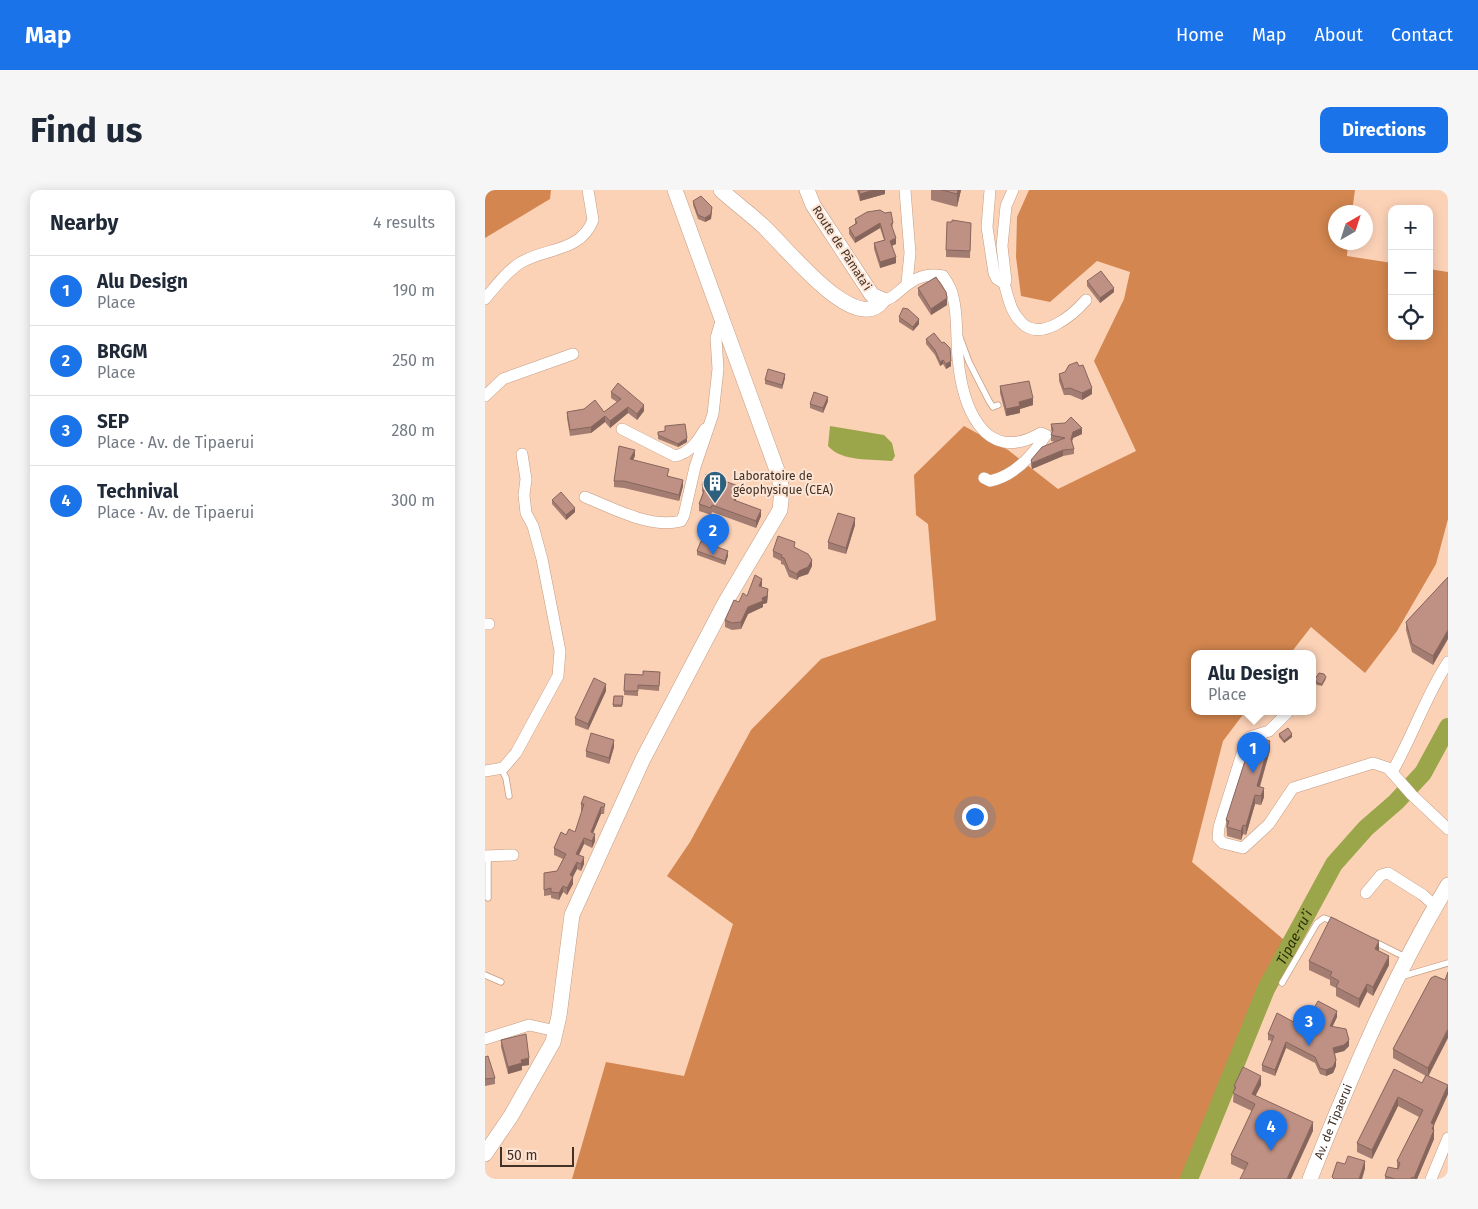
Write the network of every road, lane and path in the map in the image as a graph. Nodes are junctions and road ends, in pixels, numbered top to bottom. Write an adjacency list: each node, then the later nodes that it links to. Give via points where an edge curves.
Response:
1 (588, 190): 12 (street, via 593,220 583,237 570,246 521,263)
2 (675, 190): 15 (street)
3 (721, 190): 13 (street, via 763,225 830,293 859,310 877,308)
4 (807, 190): 13 (street, Route de Pāmata'i, via 872,295)
5 (905, 190): 9 (street)
6 (910, 190): 9 (street)
7 (990, 190): 11 (street, via 987,214 989,242 994,272)
8 (1013, 190): 11 (street, via 1006,206 1001,246)
9 (907, 209): 10 (street, via 910,270)
10 (907, 283): 13 (street, via 892,297); 16 (street, via 934,274 943,276 953,296)
11 (1004, 283): 14 (street, via 1015,315 1031,329 1041,330 1054,324 1074,313)
12 (485, 299)
13 (883, 300)
14 (1086, 300)
15 (721, 321): 20 (street, via 716,338 719,370); 46 (street, via 778,474 783,499 780,510 725,603 643,759 572,915)
16 (956, 329): 19 (lane, via 989,401 993,407); 23 (street, via 962,382 980,429 995,441 1008,443 1041,433 1046,435 1009,475 990,480)
17 (573, 354): 18 (street, via 503,379)
18 (485, 396)
19 (998, 404)
20 (713, 414): 21 (street, via 691,448 675,456); 24 (street, via 681,521 672,523 639,518)
21 (623, 429)
22 (522, 454): 27 (street, via 526,513 542,559 561,651 558,676 516,753)
23 (984, 478)
24 (585, 497)
25 (1448, 662): 29 (street, via 1427,697)
26 (1285, 715): 29 (street, via 1269,731 1246,741 1219,827 1218,838 1223,843 1243,848 1269,824 1293,788 1300,784 1373,763 1388,768)
27 (501, 768): 28 (street); 30 (lane)
28 (485, 771)
29 (1395, 775): 31 (street, via 1411,795)
30 (509, 796)
31 (1448, 829)
32 (513, 855): 33 (street)
33 (487, 856): 36 (lane)
34 (1448, 885): 37 (street, Av. de Tipaerui)
35 (1366, 893): 37 (street, via 1381,875 1388,873)
36 (488, 898)
37 (1435, 906): 40 (street, Av. de Tipaerui)
38 (1339, 924): 45 (lane, via 1324,918 1317,923)
39 (1365, 937): 40 (lane)
40 (1409, 958): 43 (street, Av. de Tipaerui)
41 (1448, 963): 43 (lane)
42 (485, 975): 44 (lane)
43 (1398, 978): 50 (street, Av. de Tipaerui, via 1356,1063)
44 (501, 982)
45 (1282, 983)
46 (556, 1031): 47 (street, via 529,1025); 49 (street, via 535,1075)
47 (485, 1039)
48 (1448, 1138): 51 (street)
49 (486, 1152)
50 (1310, 1179)
51 (1431, 1179)

